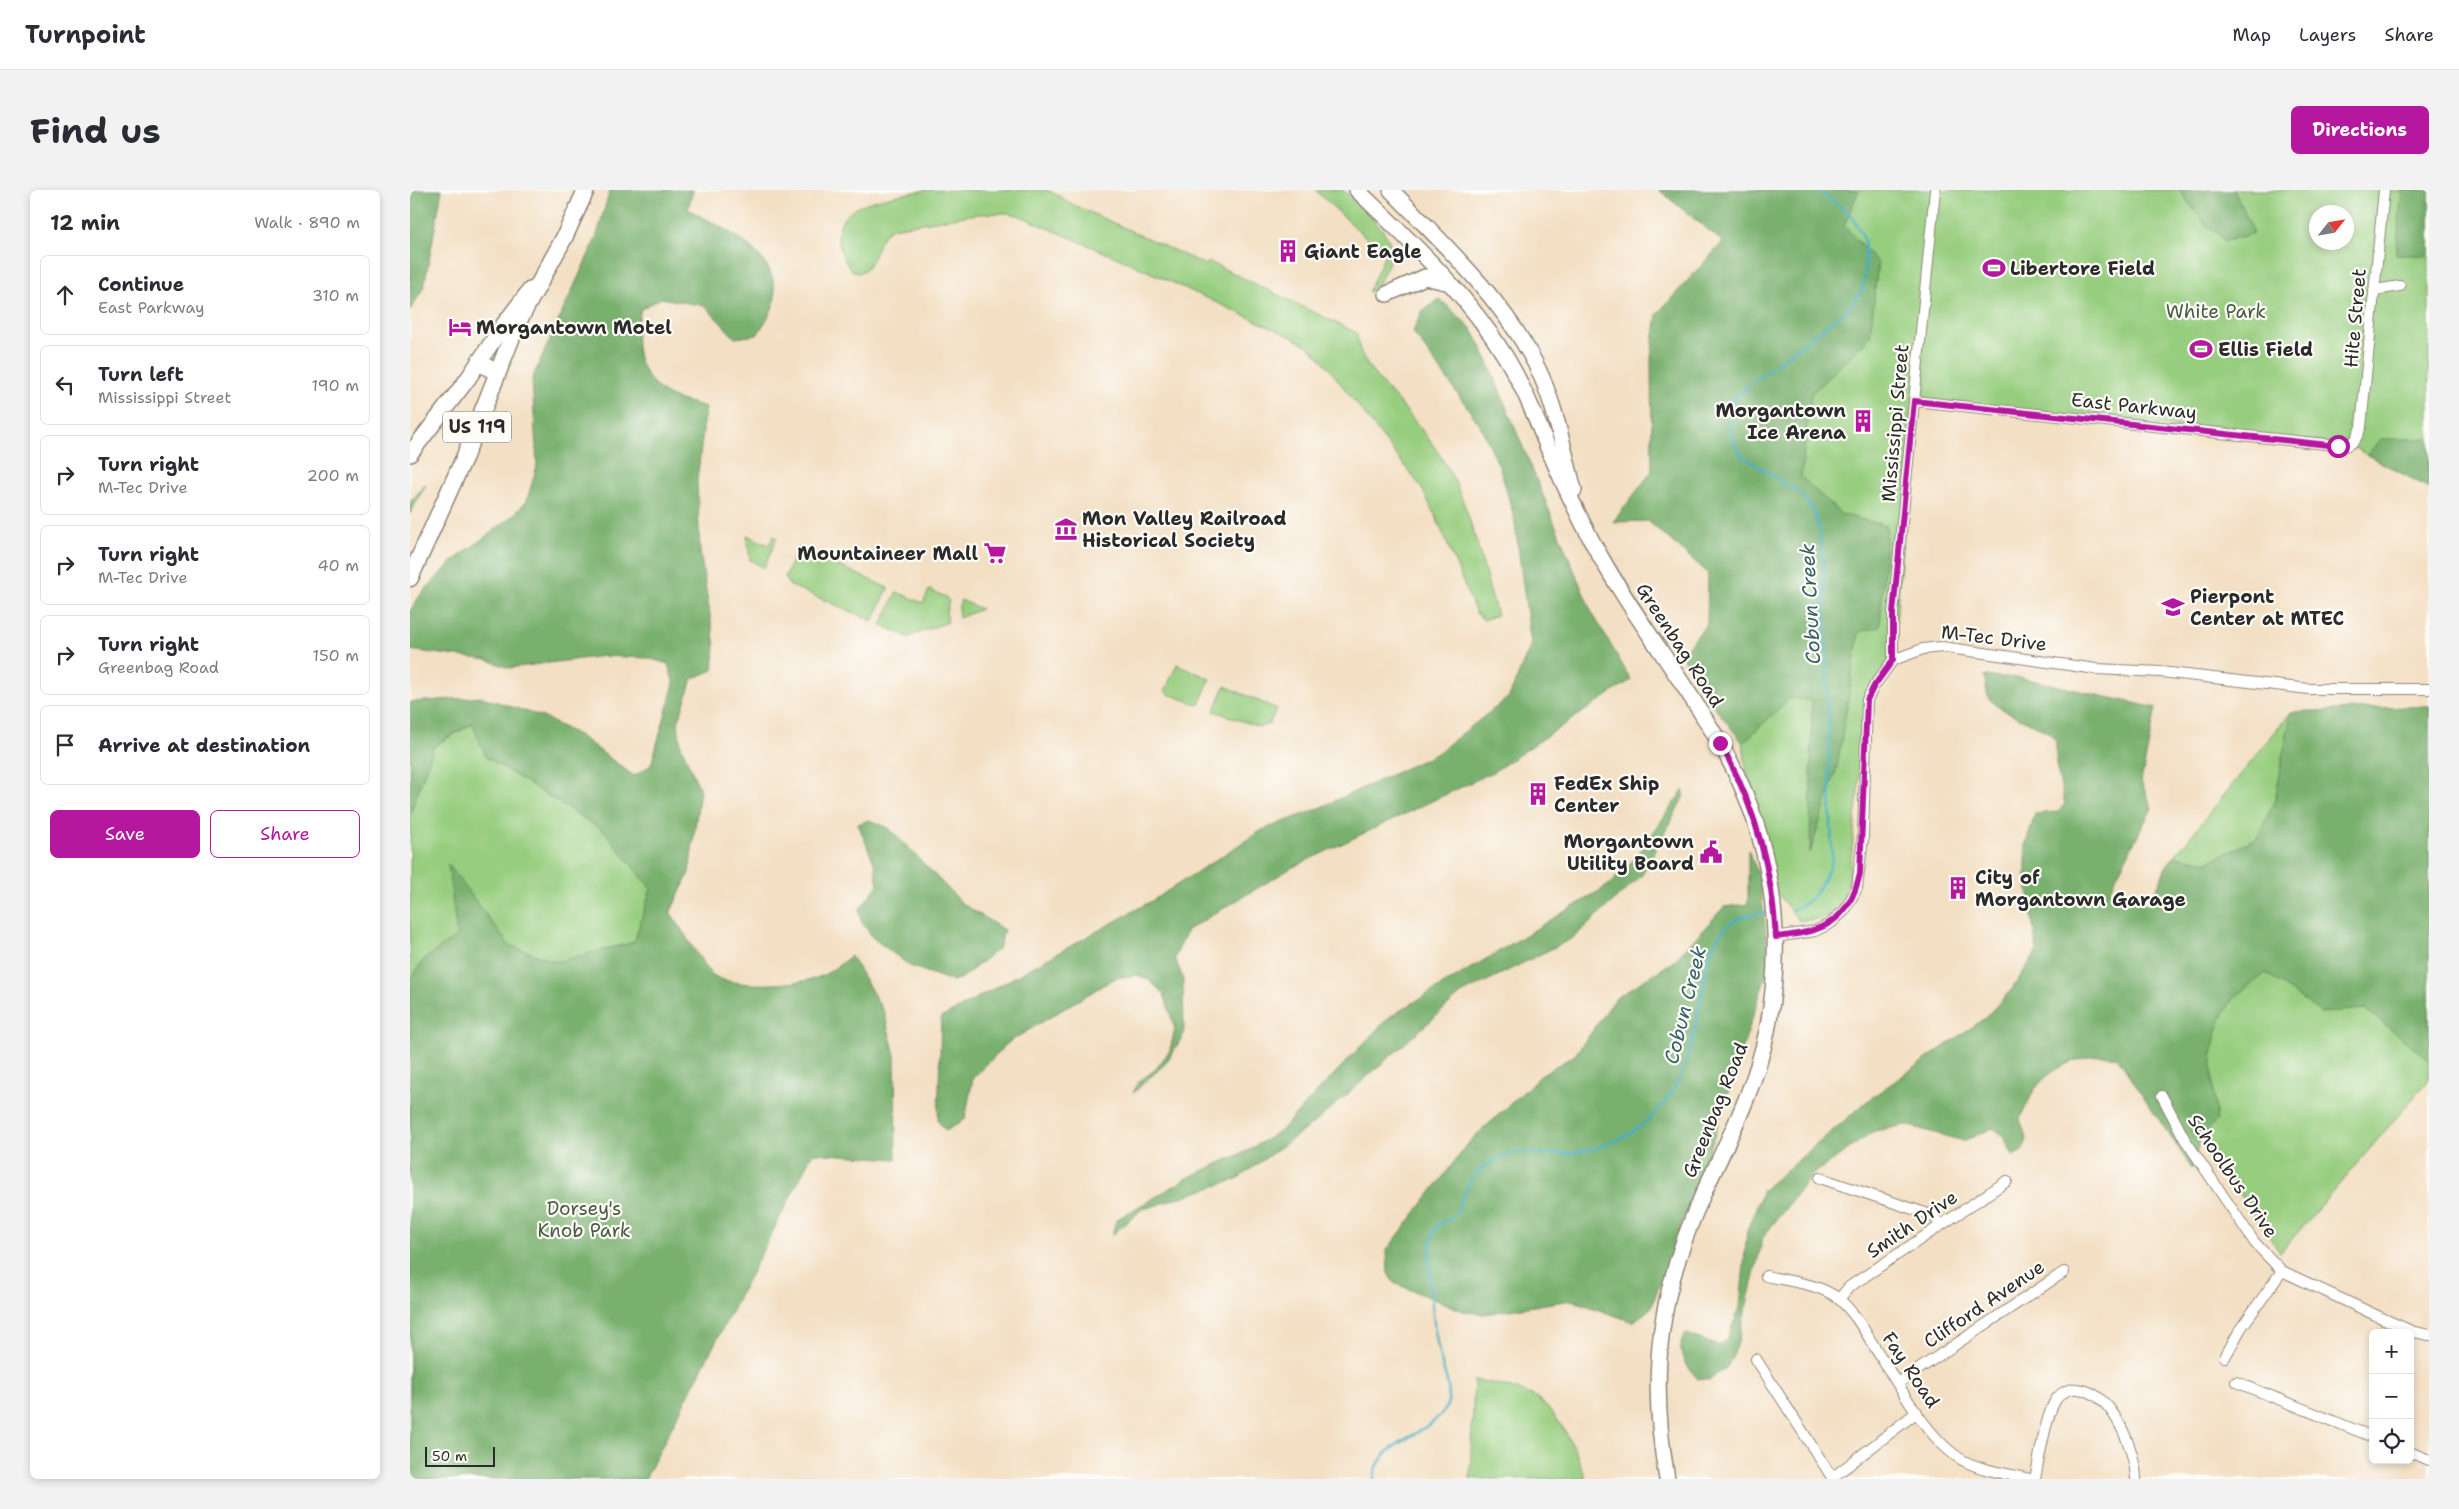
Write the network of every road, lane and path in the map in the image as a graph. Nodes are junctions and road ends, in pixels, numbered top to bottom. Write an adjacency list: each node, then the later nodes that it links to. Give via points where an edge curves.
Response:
1 (586, 190): 6 (main road, US 119, via 577,214)
2 (1357, 190): 7 (main road, Greenbag Road)
3 (1391, 190): 16 (main road, Greenbag Road, via 1466,268 1536,363)
4 (1935, 190): 13 (street, Mississippi Street)
5 (2384, 190): 9 (street, Hite Street)
6 (542, 275): 11 (main road); 12 (main road, US 119)
7 (1452, 283): 10 (main road, via 1425,277); 16 (main road, Greenbag Road, via 1506,357)
8 (2400, 286): 9 (street)
9 (2375, 290): 14 (street, Hite Street, via 2361,427 2356,440)
10 (1386, 294)
11 (479, 362): 12 (main road); 15 (main road)
12 (497, 373): 17 (main road, US 119, via 462,465)
13 (1914, 401): 14 (street, East Parkway); 18 (street, Mississippi Street, via 1893,613)
14 (2350, 445)
15 (410, 454)
16 (1586, 528): 20 (main road, Greenbag Road, via 1622,594 1716,737 1739,781 1763,848)
17 (410, 578)
18 (1893, 660): 19 (street, M-Tec Drive, via 1923,649 1942,647 2096,669 2161,672 2309,688); 20 (street, via 1867,700 1862,846 1860,873 1853,897 1831,923 1815,931)
19 (2429, 689)
20 (1776, 937): 38 (main road, Greenbag Road, via 1772,999 1756,1070 1692,1221 1666,1297 1657,1375 1660,1442)
21 (2162, 1096): 26 (street, Schoolbus Drive, via 2184,1138 2255,1243)
22 (1820, 1178): 24 (street, via 1934,1216)
23 (2007, 1181): 24 (street, Smith Drive)
24 (1940, 1225): 28 (street, Smith Drive, via 1849,1287)
25 (2064, 1272): 33 (street, Clifford Avenue)
26 (2282, 1272): 29 (street, via 2414,1332); 30 (street, via 2241,1328)
27 (1766, 1276): 28 (street, Fay Road, via 1816,1288)
28 (1839, 1299): 33 (street, Fay Road, via 1855,1316)
29 (2429, 1335)
30 (2225, 1357)
31 (1756, 1359): 39 (street)
32 (2236, 1382): 35 (street)
33 (1898, 1383): 34 (street, Fay Road)
34 (1917, 1412): 39 (street); 40 (street, Fay Road, via 1941,1443 1964,1461)
35 (2369, 1435)
36 (2414, 1454): 37 (street)
37 (2429, 1460)
38 (1667, 1479)
39 (1832, 1479)
40 (2030, 1479)
41 (2035, 1479): 42 (street, via 2057,1398 2064,1391 2075,1388 2096,1396 2112,1412 2131,1450)
42 (2136, 1479)

